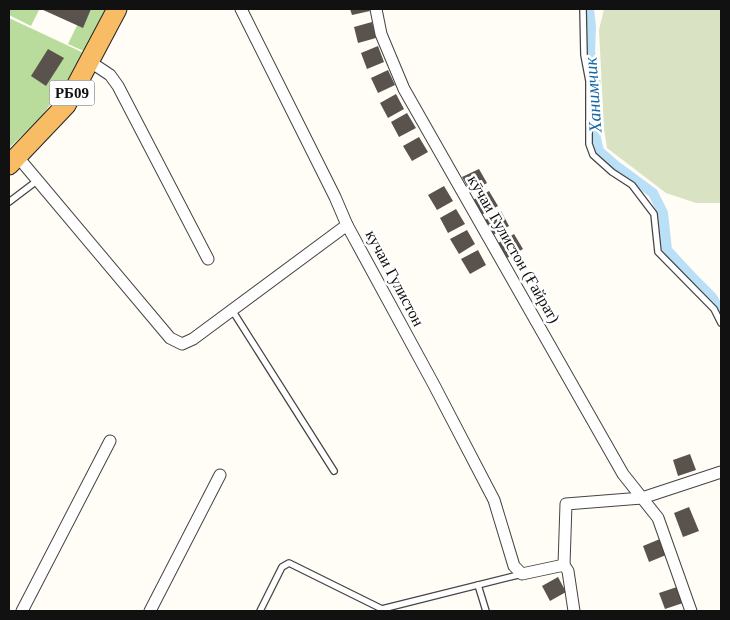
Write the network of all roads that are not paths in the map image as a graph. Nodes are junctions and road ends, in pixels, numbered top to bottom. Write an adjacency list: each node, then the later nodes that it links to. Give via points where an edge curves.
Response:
1 (117, 9): 5 (highway, РБ09)
2 (241, 9): 9 (street, кучаи Гулистон)
3 (376, 9): 17 (street, кӯчаи Гулистон (Ғайрат), via 381,34 404,89 623,474)
4 (583, 9): 12 (lane, via 584,55 589,81 589,144 594,155 632,185 654,214 658,252 714,309)
5 (89, 61): 6 (highway, РБ09, via 66,105); 10 (street, via 110,75 118,86)
6 (13, 160): 7 (street)
7 (38, 180): 8 (lane); 11 (street, via 170,338 182,344 187,342)
8 (9, 202)
9 (347, 225): 11 (street); 19 (street, кучаи Гулистон, via 494,500)
10 (208, 259)
11 (232, 310): 14 (lane)
12 (721, 323)
13 (110, 441): 22 (street)
14 (334, 471)
15 (721, 472): 17 (street)
16 (220, 475): 23 (street)
17 (642, 498): 18 (street, via 566,504); 27 (street, кӯчаи Гулистон (Ғайрат), via 658,518)
18 (564, 565): 19 (street); 26 (street)
19 (518, 570): 20 (lane)
20 (478, 585): 21 (lane); 25 (lane)
21 (382, 610): 24 (lane, via 289,563 282,567)
22 (22, 611)
23 (150, 611)
24 (260, 611)
25 (486, 611)
26 (574, 611)
27 (691, 611)

